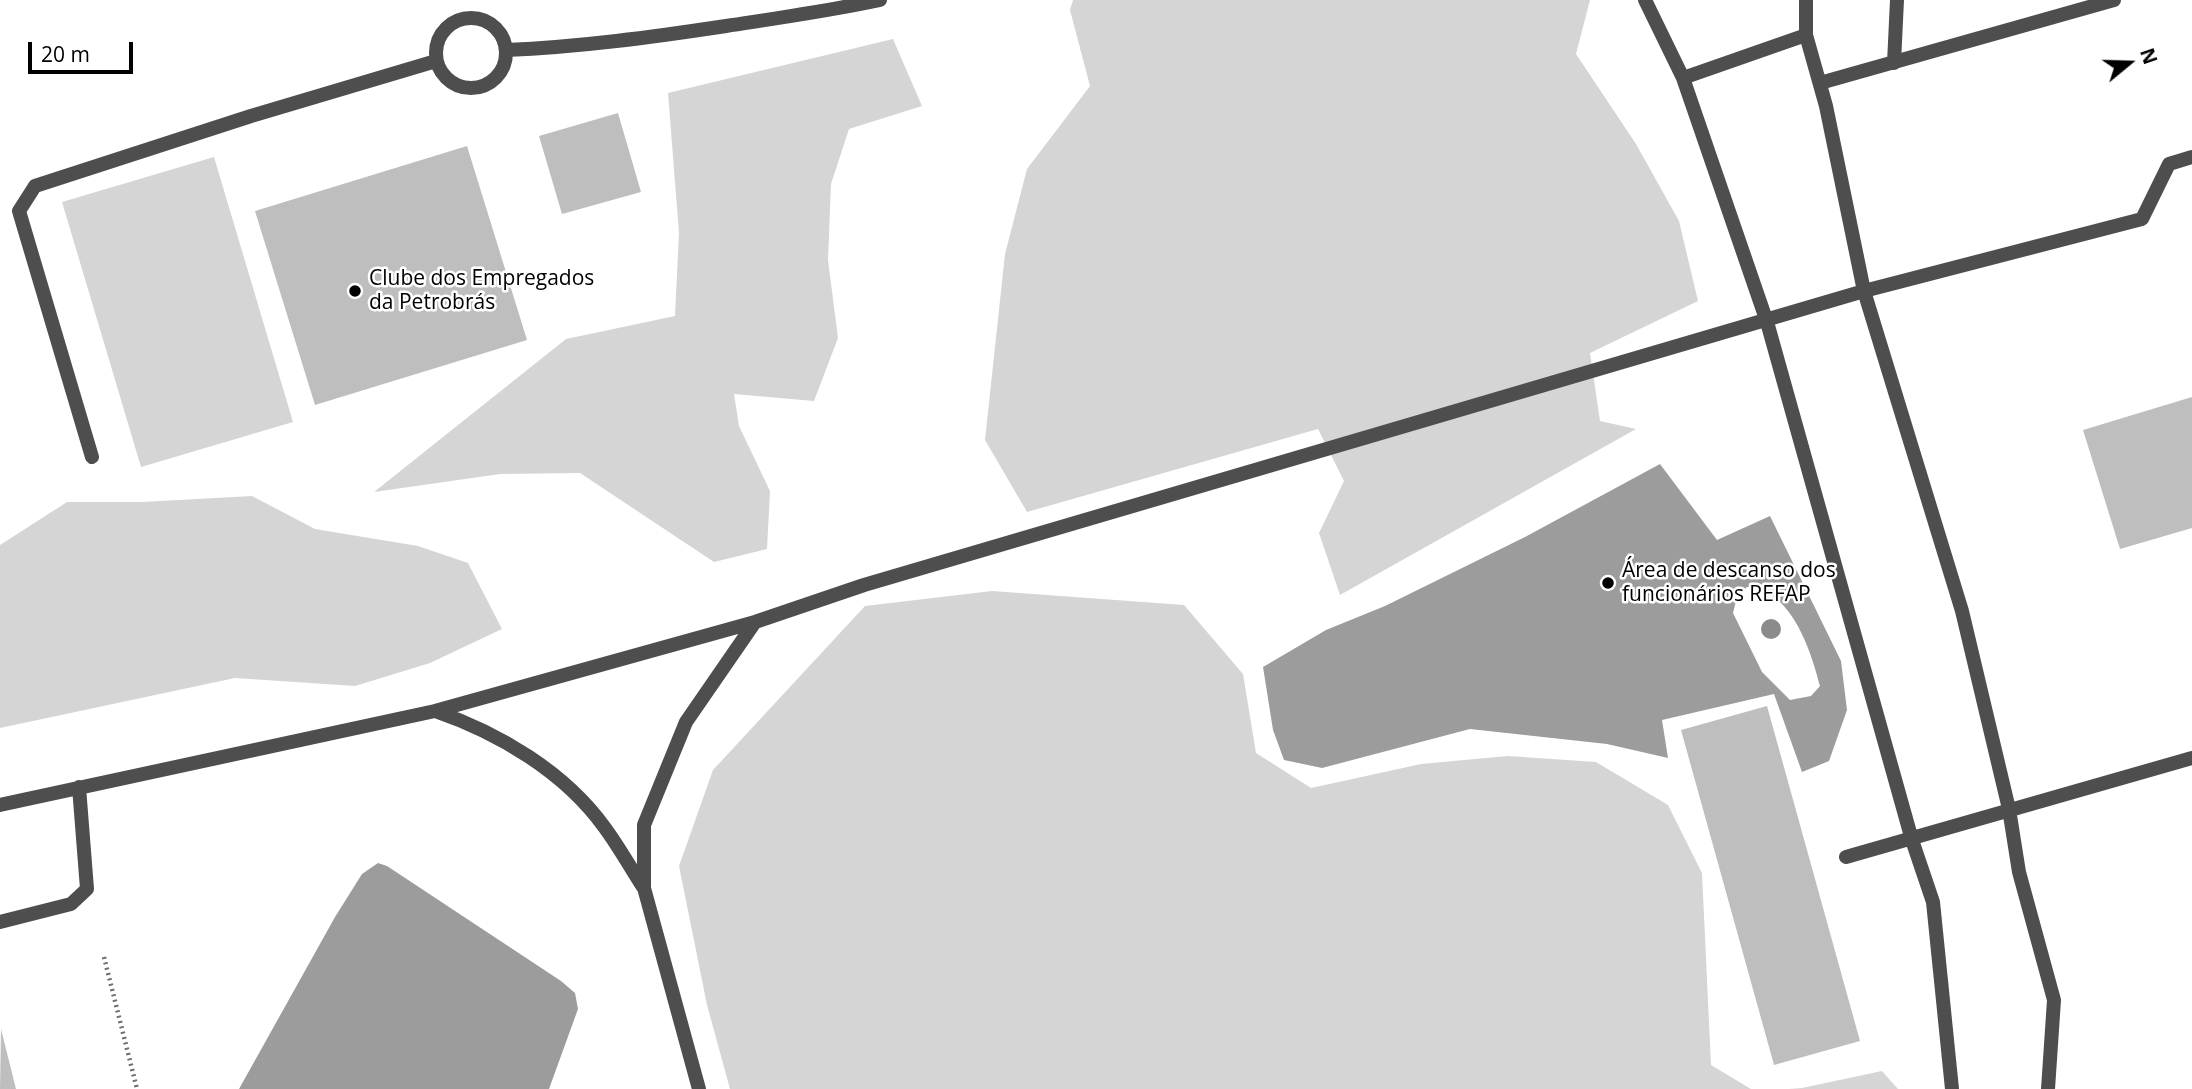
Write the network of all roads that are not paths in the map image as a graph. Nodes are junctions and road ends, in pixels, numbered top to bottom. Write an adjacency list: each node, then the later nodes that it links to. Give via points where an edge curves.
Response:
1 (880, 0): 7 (lane, via 649,37)
2 (1645, 0): 10 (lane)
3 (1806, 0): 6 (lane)
4 (1898, 0): 9 (lane)
5 (2114, 0): 9 (lane)
6 (1806, 35): 10 (lane); 11 (lane)
7 (506, 50): 8 (lane, via 496,78 469,89 442,75); 8 (lane, via 500,32 484,20 465,17 447,25 436,42)
8 (436, 61): 15 (lane, via 34,186 19,211)
9 (1894, 63): 11 (lane)
10 (1683, 78): 14 (lane)
11 (1820, 83): 13 (lane)
12 (2192, 157): 13 (lane, via 2169,164 2142,219)
13 (1864, 291): 14 (lane); 21 (lane, via 1962,611)
14 (1767, 322): 16 (lane, via 864,584); 22 (lane)
15 (92, 457)
16 (755, 622): 17 (lane); 24 (lane, via 686,722 665,770 644,825)
17 (435, 712): 19 (lane); 24 (lane, via 478,726 557,777 604,826)
18 (2192, 758): 21 (lane)
19 (79, 788): 20 (lane); 25 (lane, via 87,889 71,904)
20 (0, 805)
21 (2008, 809): 22 (lane); 28 (lane, via 2019,872 2054,1000)
22 (1912, 840): 23 (lane); 27 (lane, via 1933,902)
23 (1846, 857)
24 (644, 888): 26 (lane)
25 (0, 922)
26 (699, 1089)
27 (1952, 1089)
28 (2048, 1089)

